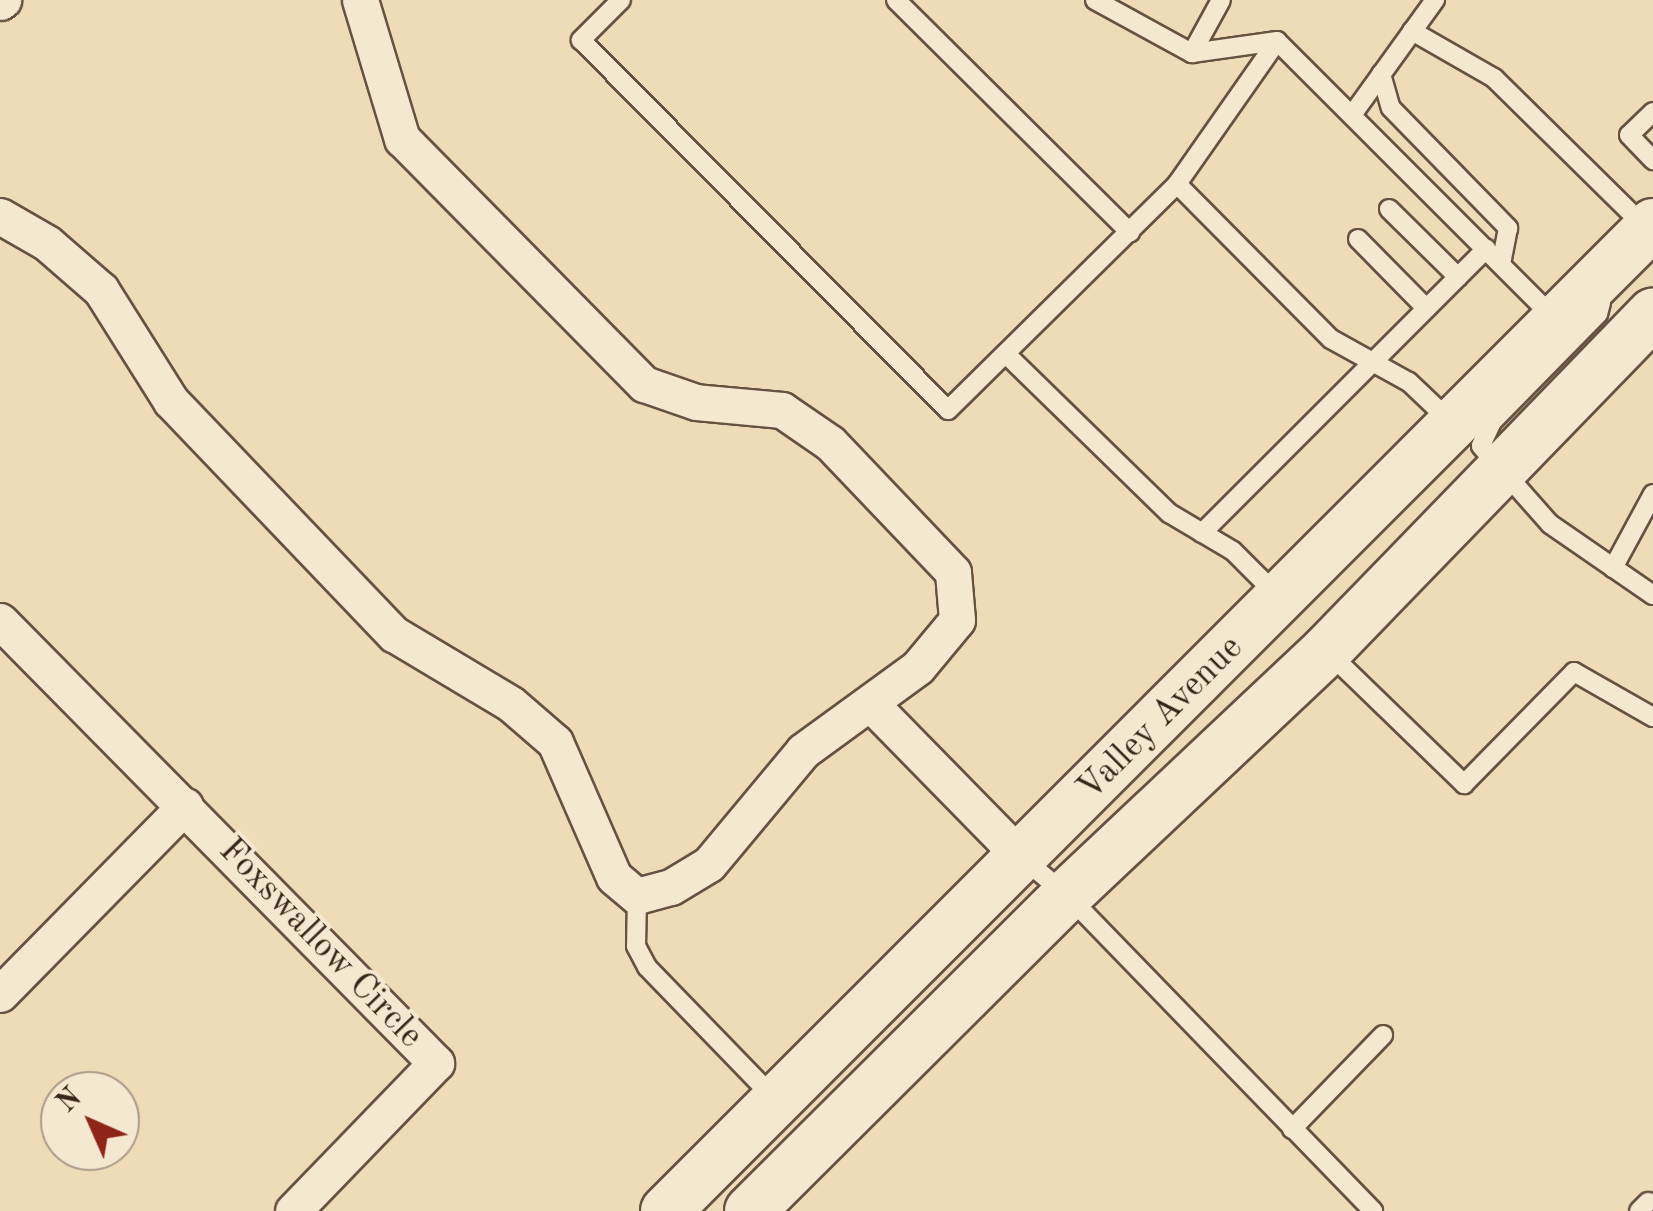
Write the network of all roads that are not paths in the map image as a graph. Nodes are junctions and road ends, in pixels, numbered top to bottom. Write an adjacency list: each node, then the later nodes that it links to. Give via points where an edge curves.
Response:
1 (360, 0): 37 (street, via 402,139 644,384 696,402 782,410 830,442 953,572 957,620 918,667)
2 (621, 0): 26 (lane, via 580,40 948,410)
3 (896, 0): 18 (lane)
4 (1095, 0): 9 (lane)
5 (1221, 0): 9 (lane)
6 (1434, 0): 7 (lane)
7 (1412, 30): 10 (lane); 17 (lane, via 1494,78)
8 (1277, 41): 9 (lane); 12 (lane); 14 (lane)
9 (1192, 52)
10 (1381, 74): 12 (lane); 21 (lane, via 1391,108 1508,228)
11 (1653, 112): 13 (lane, via 1629,135)
12 (1352, 116): 20 (lane)
13 (1653, 160)
14 (1177, 184): 18 (lane); 27 (lane, via 1331,338)
15 (1389, 208): 22 (lane)
16 (0, 216): 42 (street, via 48,243 101,290 172,401 394,634 511,704 555,742 614,877)
17 (1650, 226): 23 (main road, Valley Avenue)
18 (1130, 232): 26 (lane)
19 (1358, 239): 24 (lane)
20 (1486, 249): 21 (lane); 22 (lane)
21 (1501, 264): 23 (lane)
22 (1458, 277): 24 (lane)
23 (1572, 306): 28 (main road, Valley Avenue); 29 (lane, via 1601,303 1598,314 1482,438 1484,452)
24 (1426, 308): 27 (lane)
25 (1653, 314): 29 (main road, Valley Avenue)
26 (1006, 354): 31 (lane, via 1168,513)
27 (1373, 362): 28 (lane, via 1409,382); 31 (lane)
28 (1454, 425): 34 (main road, Valley Avenue)
29 (1504, 472): 32 (lane, via 1550,524); 36 (main road, Valley Avenue)
30 (1653, 494): 32 (lane)
31 (1202, 532): 34 (lane, via 1233,551)
32 (1613, 568): 33 (lane)
33 (1653, 595)
34 (1281, 599): 40 (main road, Valley Avenue)
35 (0, 621): 39 (street)
36 (1326, 651): 38 (lane, via 1464,784 1574,672); 41 (main road, Valley Avenue)
37 (870, 703): 40 (street); 42 (street, via 802,752 708,864 670,888)
38 (1653, 717)
39 (185, 806): 43 (street); 47 (street, Foxswallow Circle, via 436,1062)
40 (1022, 857): 41 (lane); 45 (main road, Valley Avenue)
41 (1067, 895): 46 (lane); 49 (main road, Valley Avenue)
42 (637, 896): 45 (lane, via 636,946 646,966)
43 (0, 994)
44 (1384, 1034): 46 (lane)
45 (776, 1101): 48 (main road, Valley Avenue)
46 (1292, 1129): 50 (lane)
47 (292, 1211)
48 (666, 1211)
49 (750, 1211)
50 (1373, 1211)

